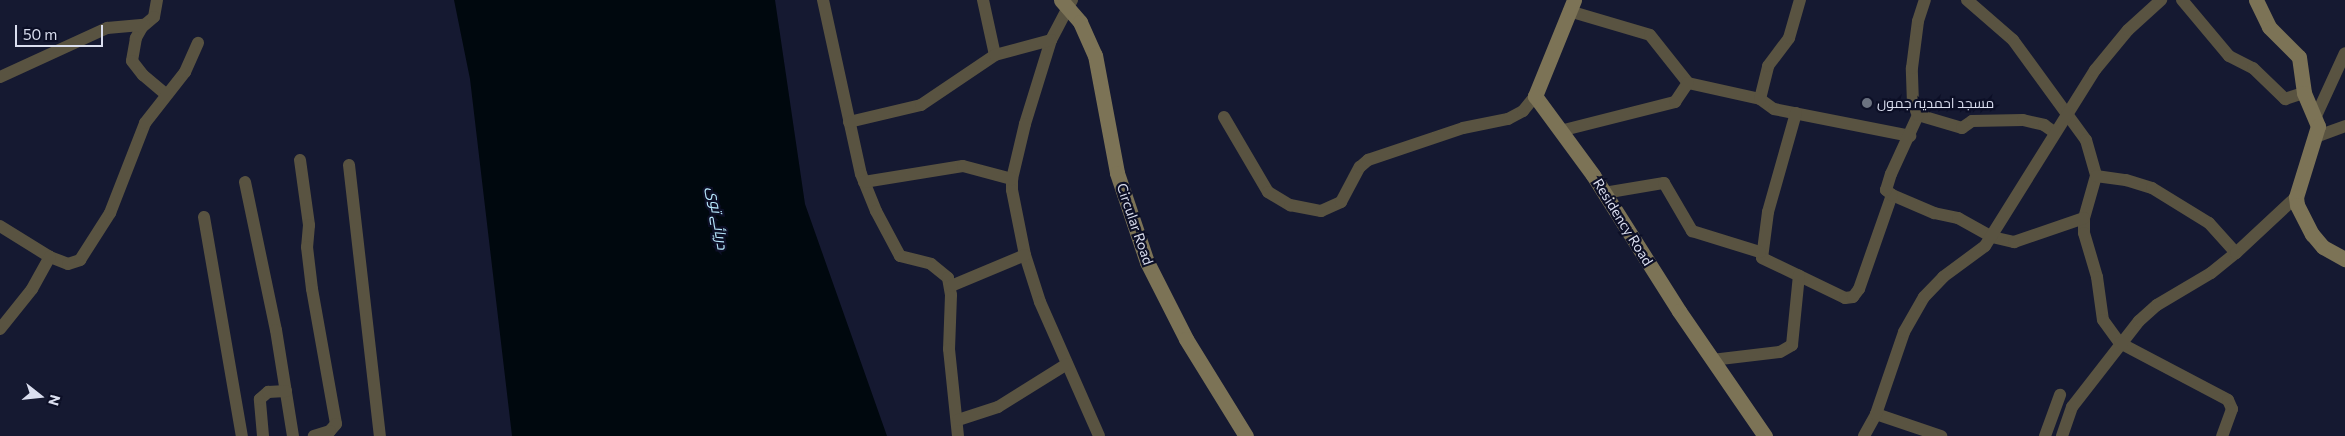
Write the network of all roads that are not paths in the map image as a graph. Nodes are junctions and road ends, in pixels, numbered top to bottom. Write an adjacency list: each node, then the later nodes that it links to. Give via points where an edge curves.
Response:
1 (823, 0): 28 (street)
2 (983, 0): 16 (street)
3 (1800, 0): 22 (street, via 1789,38 1772,59)
4 (1925, 0): 25 (street, via 1918,21 1912,68 1913,104)
5 (1967, 0): 24 (street, via 2013,40)
6 (2161, 0): 24 (street, via 2113,47)
7 (2182, 0): 19 (street, via 2229,56 2253,68 2285,99)
8 (2256, 0): 19 (main road, via 2269,27 2299,57)
9 (1067, 2): 13 (street); 69 (main road, Circular Road, via 1095,55 1117,173 1147,262 1186,339)
10 (156, 5): 12 (street)
11 (1572, 6): 18 (street, via 1650,35); 21 (main road)
12 (144, 25): 17 (street, via 107,28); 20 (street, via 136,38 133,65)
13 (1051, 40): 16 (street); 37 (street)
14 (198, 43): 20 (street, via 185,72)
15 (2345, 53): 26 (street)
16 (995, 56): 28 (street, via 928,101)
17 (0, 77)
18 (1688, 83): 22 (street); 30 (street, via 1674,102)
19 (2304, 93): 26 (main road)
20 (166, 94): 50 (street, via 145,123 110,213 93,243 76,262 68,264)
21 (1534, 96): 27 (street, via 1523,111 1508,119 1463,128 1368,160 1360,167 1342,202 1321,211 1290,205 1268,192); 30 (main road, Residency Road)
22 (1760, 99): 23 (street, via 1767,107)
23 (1796, 113): 32 (street); 47 (street)
24 (2067, 113): 31 (street); 36 (street, via 2086,140)
25 (1918, 115): 31 (street, via 1962,128 1972,121 2023,120 2044,125); 32 (street)
26 (2316, 116): 33 (main road)
27 (1224, 117)
28 (849, 122): 39 (street)
29 (2345, 126): 33 (street)
30 (1560, 131): 40 (main road, Residency Road)
31 (2054, 132): 46 (street)
32 (1910, 136): 41 (street, via 1887,188)
33 (2318, 136): 42 (main road)
34 (300, 160): 65 (street, via 309,225 307,247 312,289 336,424 330,431)
35 (349, 165): 66 (street)
36 (2096, 176): 44 (street); 48 (street, via 2141,183 2152,188 2209,223)
37 (1012, 179): 39 (street, via 963,166); 49 (street)
38 (245, 182): 58 (street)
39 (864, 182): 53 (street, via 900,256 938,268)
40 (1604, 193): 47 (street, via 1664,182 1692,231); 56 (main road, Residency Road)
41 (1892, 195): 46 (street, via 1934,213 1958,218); 52 (street, via 1853,297 1845,298 1821,289)
42 (2296, 197): 48 (street); 51 (main road, via 2312,234 2330,252)
43 (204, 217): 62 (street)
44 (2084, 218): 46 (street, via 2014,242); 55 (street, via 2084,233 2097,277 2102,316)
45 (0, 226): 50 (street)
46 (1992, 237): 60 (street, via 1974,257 1943,277 1924,296 1904,332)
47 (1760, 252): 52 (street, via 1764,261)
48 (2236, 253): 55 (street, via 2211,273 2157,305)
49 (1025, 255): 53 (street); 57 (street, via 1040,302)
50 (50, 257): 54 (street, via 32,288)
51 (2345, 259)
52 (1799, 275): 56 (street, via 1792,345 1780,352)
53 (951, 286): 61 (street, via 949,349)
54 (0, 328)
55 (2120, 343): 74 (street, via 2072,407); 75 (street, via 2228,400 2232,409)
56 (1712, 360): 70 (main road, Residency Road)
57 (1067, 364): 61 (street, via 998,407); 68 (street)
58 (286, 391): 63 (street, via 268,392 260,399); 64 (street)
59 (2060, 395): 73 (street)
60 (1876, 414): 71 (street); 72 (street)
61 (958, 420): 67 (street)
62 (242, 436)
63 (263, 436)
64 (293, 436)
65 (314, 436)
66 (380, 436)
67 (958, 436)
68 (1099, 436)
69 (1246, 436)
70 (1765, 436)
71 (1864, 436)
72 (1941, 436)
73 (2045, 436)
74 (2062, 436)
75 (2222, 436)

